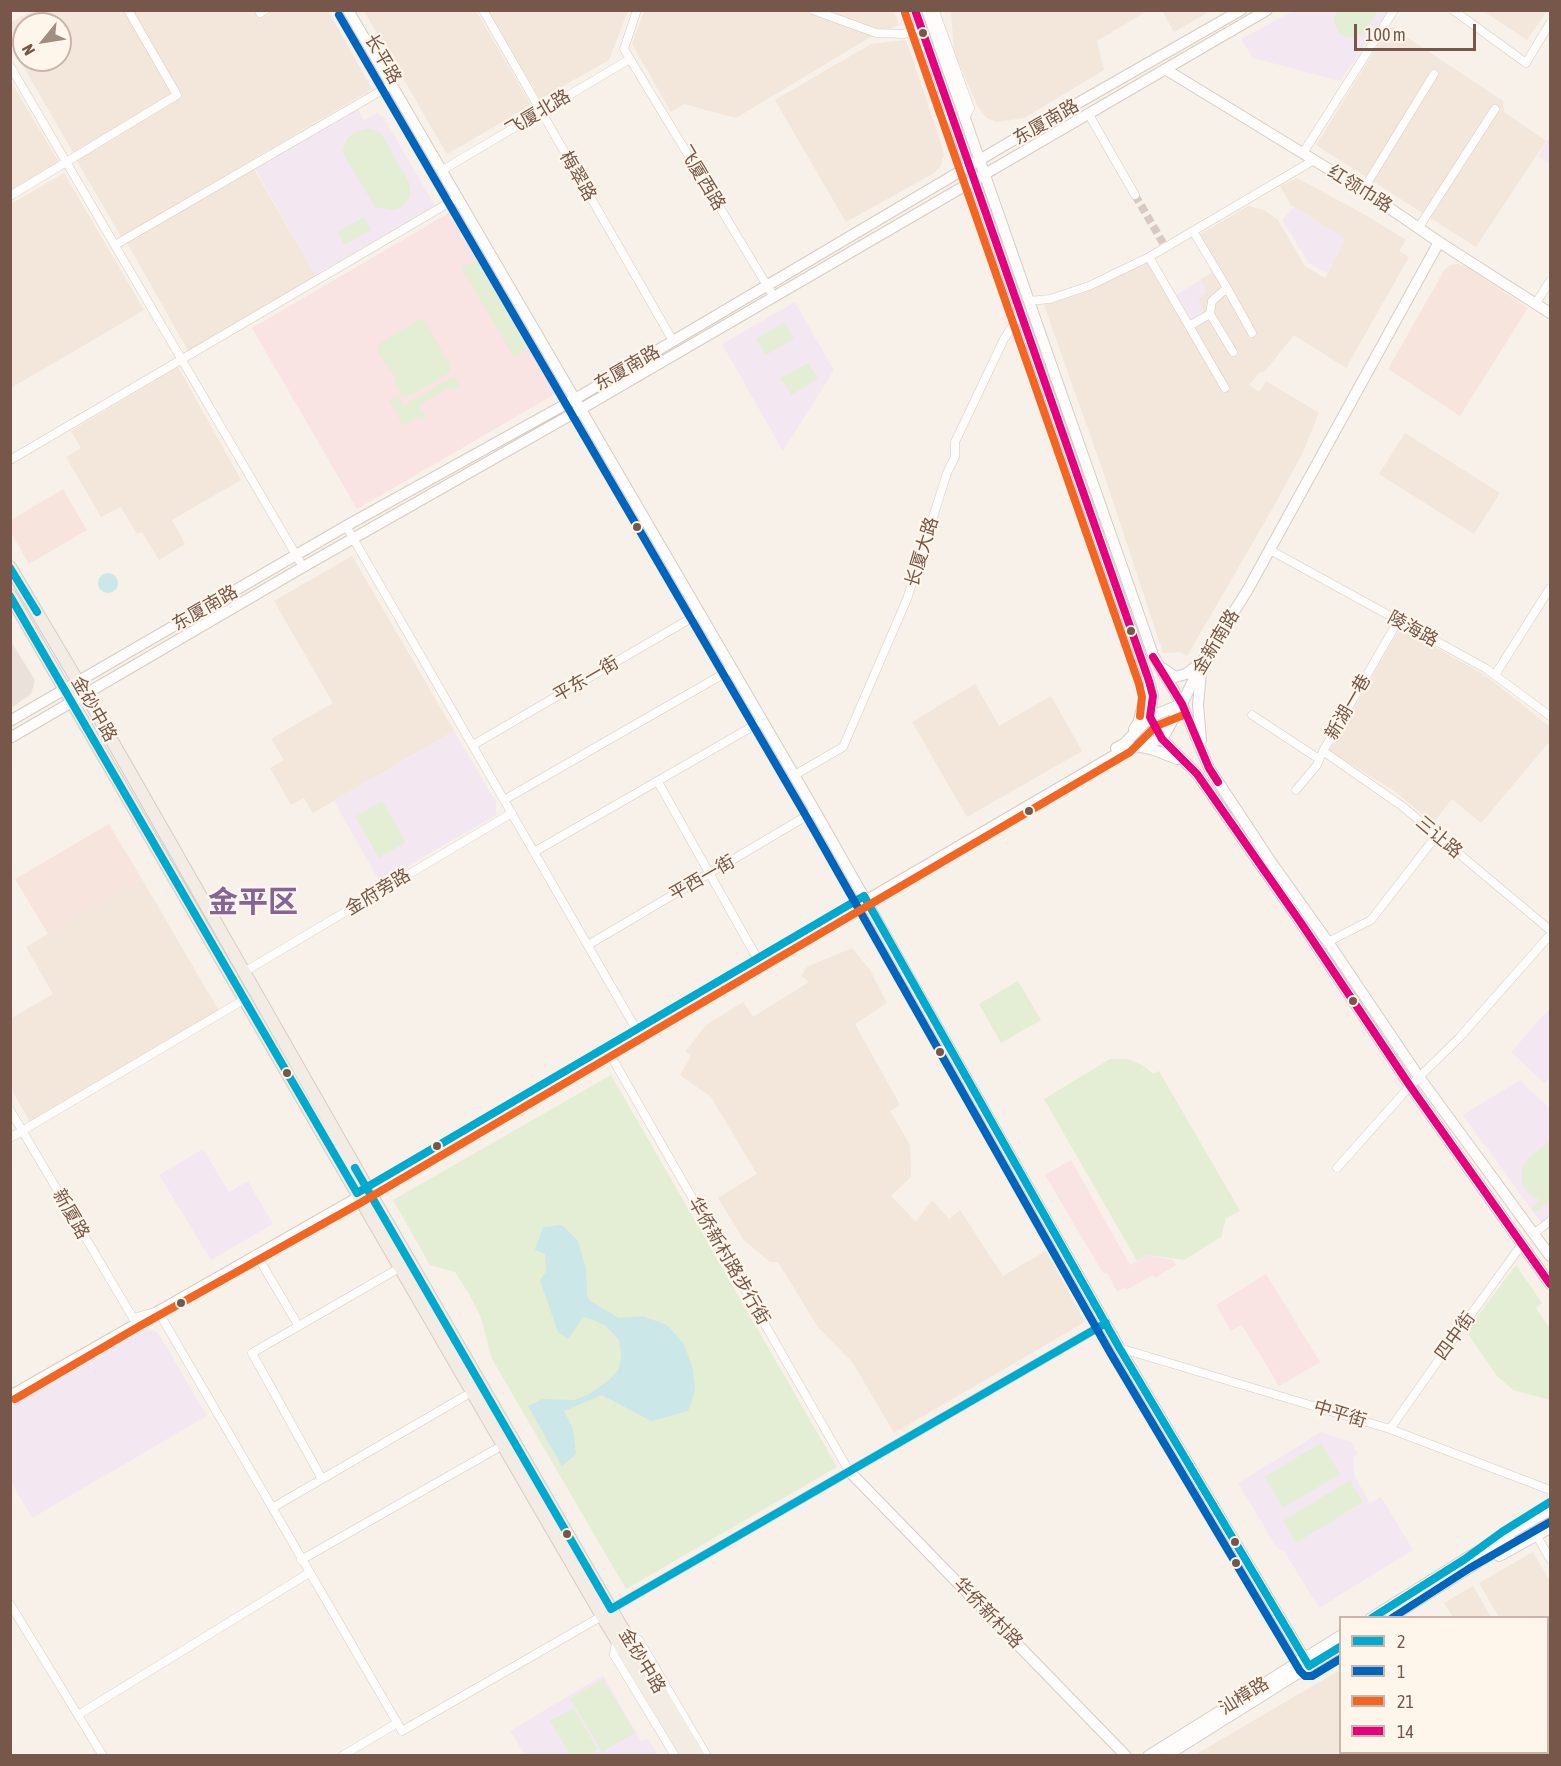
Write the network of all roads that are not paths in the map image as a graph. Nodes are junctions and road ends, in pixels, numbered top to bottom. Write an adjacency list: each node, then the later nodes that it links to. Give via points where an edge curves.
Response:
1 (128, 10): 23 (street, via 177,95)
2 (348, 10): 17 (street, 长平路)
3 (355, 10): 25 (street, 长平路)
4 (483, 10): 19 (street, 梅翠路)
5 (637, 10): 13 (street, via 624,49)
6 (813, 10): 11 (street, via 876,33 904,34)
7 (1241, 10): 24 (street, 东厦南路)
8 (1267, 10): 15 (street, 东厦南路)
9 (1394, 10): 21 (street)
10 (1453, 10): 12 (street, via 1526,63)
11 (921, 18): 24 (street, via 954,122); 24 (street, via 965,120)
12 (1551, 23)
13 (630, 59): 19 (street, 飞厦北路); 37 (street, 飞厦西路)
14 (10, 66): 23 (street)
15 (1166, 69): 20 (street, 东厦南路); 21 (street, 红领巾路)
16 (1434, 74): 27 (street)
17 (392, 85): 30 (street, 长平路); 34 (street)
18 (1496, 109): 31 (street)
19 (541, 112): 25 (street, 飞厦北路); 47 (street, 梅翠路)
20 (1088, 113): 26 (street, 东厦南路); 28 (street)
21 (1303, 153): 22 (street, 红领巾路)
22 (1314, 160): 27 (street, 红领巾路); 32 (street)
23 (66, 162): 29 (street); 34 (street)
24 (975, 163): 26 (street); 37 (street, 东厦南路)
25 (446, 168): 51 (street, 长平路)
26 (980, 178): 39 (street, 东厦南路); 40 (street); 42 (street)
27 (1363, 190): 31 (street, 红领巾路)
28 (1135, 195)
29 (10, 196)
30 (457, 198): 49 (street); 51 (street, 长平路)
31 (1419, 227): 33 (street, 红领巾路)
32 (1193, 231): 35 (street); 38 (street)
33 (1439, 242): 41 (street, 红领巾路); 56 (street, 金新南路)
34 (115, 245): 49 (street)
35 (1149, 256): 40 (street, via 1089,286 1050,299); 45 (street)
36 (1551, 281): 41 (street)
37 (767, 286): 39 (street, 飞厦西路); 47 (street, 东厦南路)
38 (1227, 288): 44 (street, via 1212,301); 46 (street)
39 (774, 297): 52 (street, 东厦南路)
40 (1029, 301): 64 (street)
41 (1536, 303): 43 (street, 红领巾路)
42 (1022, 312): 69 (street); 85 (street, 长厦大路, via 1004,339 955,442 956,457 947,473 907,599 843,747)
43 (1551, 313)
44 (1210, 314): 45 (street); 48 (street)
45 (1190, 326): 50 (street)
46 (1252, 333)
47 (673, 341): 51 (street, 东厦南路)
48 (1233, 352)
49 (182, 360): 53 (street); 57 (street)
50 (1225, 388)
51 (577, 398): 52 (street, 长平路); 54 (street, 东厦南路)
52 (583, 408): 55 (street, 东厦南路); 62 (street, 长平路); 85 (street, 长平路)
53 (10, 460)
54 (346, 526): 55 (street); 57 (street, 东厦南路)
55 (354, 538): 59 (street, 东厦南路); 81 (street)
56 (1270, 550): 63 (street, 陵海路); 65 (street, 金新南路)
57 (296, 555): 59 (street); 68 (street, 东厦南路)
58 (10, 567): 68 (main road, 金砂中路)
59 (303, 567): 71 (street, 东厦南路)
60 (1551, 588): 67 (street)
61 (10, 595): 70 (main road, 金砂中路)
62 (700, 613): 66 (street, 长平路); 81 (street, 平东一街)
63 (1398, 621): 67 (street, 陵海路); 83 (street, 新湖一巷)
64 (1153, 656): 65 (street, via 1176,677); 73 (street)
65 (1202, 662): 73 (street, 金新南路); 84 (street, via 1198,721)
66 (732, 669): 78 (street, 长平路); 89 (street)
67 (1495, 675): 75 (street, 陵海路)
68 (78, 681): 70 (street, 东厦南路); 71 (main road, 金砂中路)
69 (1149, 681): 76 (street, via 1153,696); 82 (street, via 1138,723)
70 (66, 689): 72 (main road, 金砂中路); 77 (street, 东厦南路)
71 (86, 695): 72 (street, 东厦南路); 101 (main road, 金砂中路)
72 (74, 702): 79 (street, 东厦南路); 102 (main road, 金砂中路)
73 (1182, 705): 76 (street); 80 (street, 金新南路); 84 (street)
74 (1252, 715): 83 (street, 三让路)
75 (1551, 716)
76 (1150, 717): 80 (street); 82 (street)
77 (10, 721)
78 (762, 721): 87 (street); 90 (street, 长平路)
79 (10, 738)
80 (1162, 739): 82 (street); 86 (street)
81 (473, 745): 89 (street)
82 (1126, 745): 86 (street, via 1171,755); 95 (street)
83 (1321, 755): 88 (street, 新湖一巷); 92 (street, 三让路, via 1402,806)
84 (1209, 768): 98 (street)
85 (798, 773): 95 (street, 长平路)
86 (1197, 774): 106 (street)
87 (658, 782): 93 (street); 94 (street)
88 (1296, 790)
89 (504, 800): 91 (street)
90 (815, 811): 94 (street, 平西一街); 95 (street, 长平路)
91 (512, 813): 93 (street); 101 (street, 金府旁路)
92 (1437, 835): 96 (street, 三让路); 98 (street, via 1371,920)
93 (534, 852): 99 (street)
94 (710, 874): 99 (street, 平西一街); 100 (street)
95 (867, 897): 100 (street); 104 (street); 121 (street, 长平路); 123 (street, 长平路)
96 (1551, 930)
97 (1551, 935): 105 (street)
98 (1328, 942): 105 (street)
99 (588, 945): 103 (street)
100 (757, 958): 103 (street)
101 (244, 972): 111 (main road, 金砂中路)
102 (245, 999): 108 (street); 111 (main road, 金砂中路)
103 (636, 1029): 111 (street)
104 (608, 1051): 111 (street); 129 (street, 华侨新村路步行街)
105 (1419, 1077): 106 (street); 113 (street)
106 (1410, 1086): 110 (street); 114 (street)
107 (10, 1110): 108 (street, 新厦路)
108 (23, 1131): 109 (street); 120 (street, 新厦路)
109 (10, 1138)
110 (1337, 1168)
111 (363, 1192): 115 (street); 120 (street); 144 (main road, 金砂中路)
112 (1551, 1221): 113 (street)
113 (1535, 1233): 116 (street)
114 (1522, 1244): 118 (street); 127 (street, 四中街)
115 (256, 1254): 119 (street); 122 (street)
116 (1551, 1256)
117 (393, 1271): 122 (street)
118 (1551, 1284)
119 (158, 1311): 120 (street); 125 (street); 133 (street)
120 (133, 1318): 124 (street)
121 (1106, 1323): 129 (street); 150 (street, 长平路)
122 (298, 1325): 130 (street, via 252,1353)
123 (1126, 1350): 127 (street, 中平街); 150 (street, 长平路)
124 (10, 1390)
125 (10, 1396)
126 (465, 1396): 130 (street)
127 (1390, 1429): 131 (street, 中平街)
128 (496, 1449): 140 (street)
129 (849, 1472): 144 (street); 159 (street, 华侨新村路)
130 (322, 1479): 133 (street)
131 (1551, 1490)
132 (1551, 1502): 141 (street, via 1502,1532)
133 (272, 1508): 140 (street)
134 (1551, 1510): 138 (street)
135 (1551, 1518): 138 (street)
136 (1551, 1528): 137 (street)
137 (1537, 1536): 139 (street); 141 (street, via 1513,1550)
138 (1507, 1540): 141 (street)
139 (1551, 1559)
140 (302, 1560): 142 (street)
141 (1468, 1564): 145 (street); 146 (street)
142 (309, 1573): 151 (street); 152 (street)
143 (10, 1604): 151 (street)
144 (606, 1612): 147 (main road, 金砂中路); 152 (street, via 402,1731)
145 (1373, 1616)
146 (1391, 1616)
147 (621, 1636): 155 (street, via 614,1655); 156 (main road, 金砂中路); 157 (main road, 金砂中路); 158 (street, via 639,1640)
148 (1339, 1638): 150 (street, 汕樟路)
149 (1339, 1648): 150 (street, 汕樟路)
150 (1308, 1662): 160 (street, 汕樟路); 161 (street, 汕樟路)
151 (78, 1715): 153 (street)
152 (396, 1723): 154 (street)
153 (103, 1755)
154 (342, 1755)
155 (675, 1755)
156 (687, 1755)
157 (699, 1755)
158 (707, 1755)
159 (1126, 1755)
160 (1148, 1755)
161 (1166, 1755)

